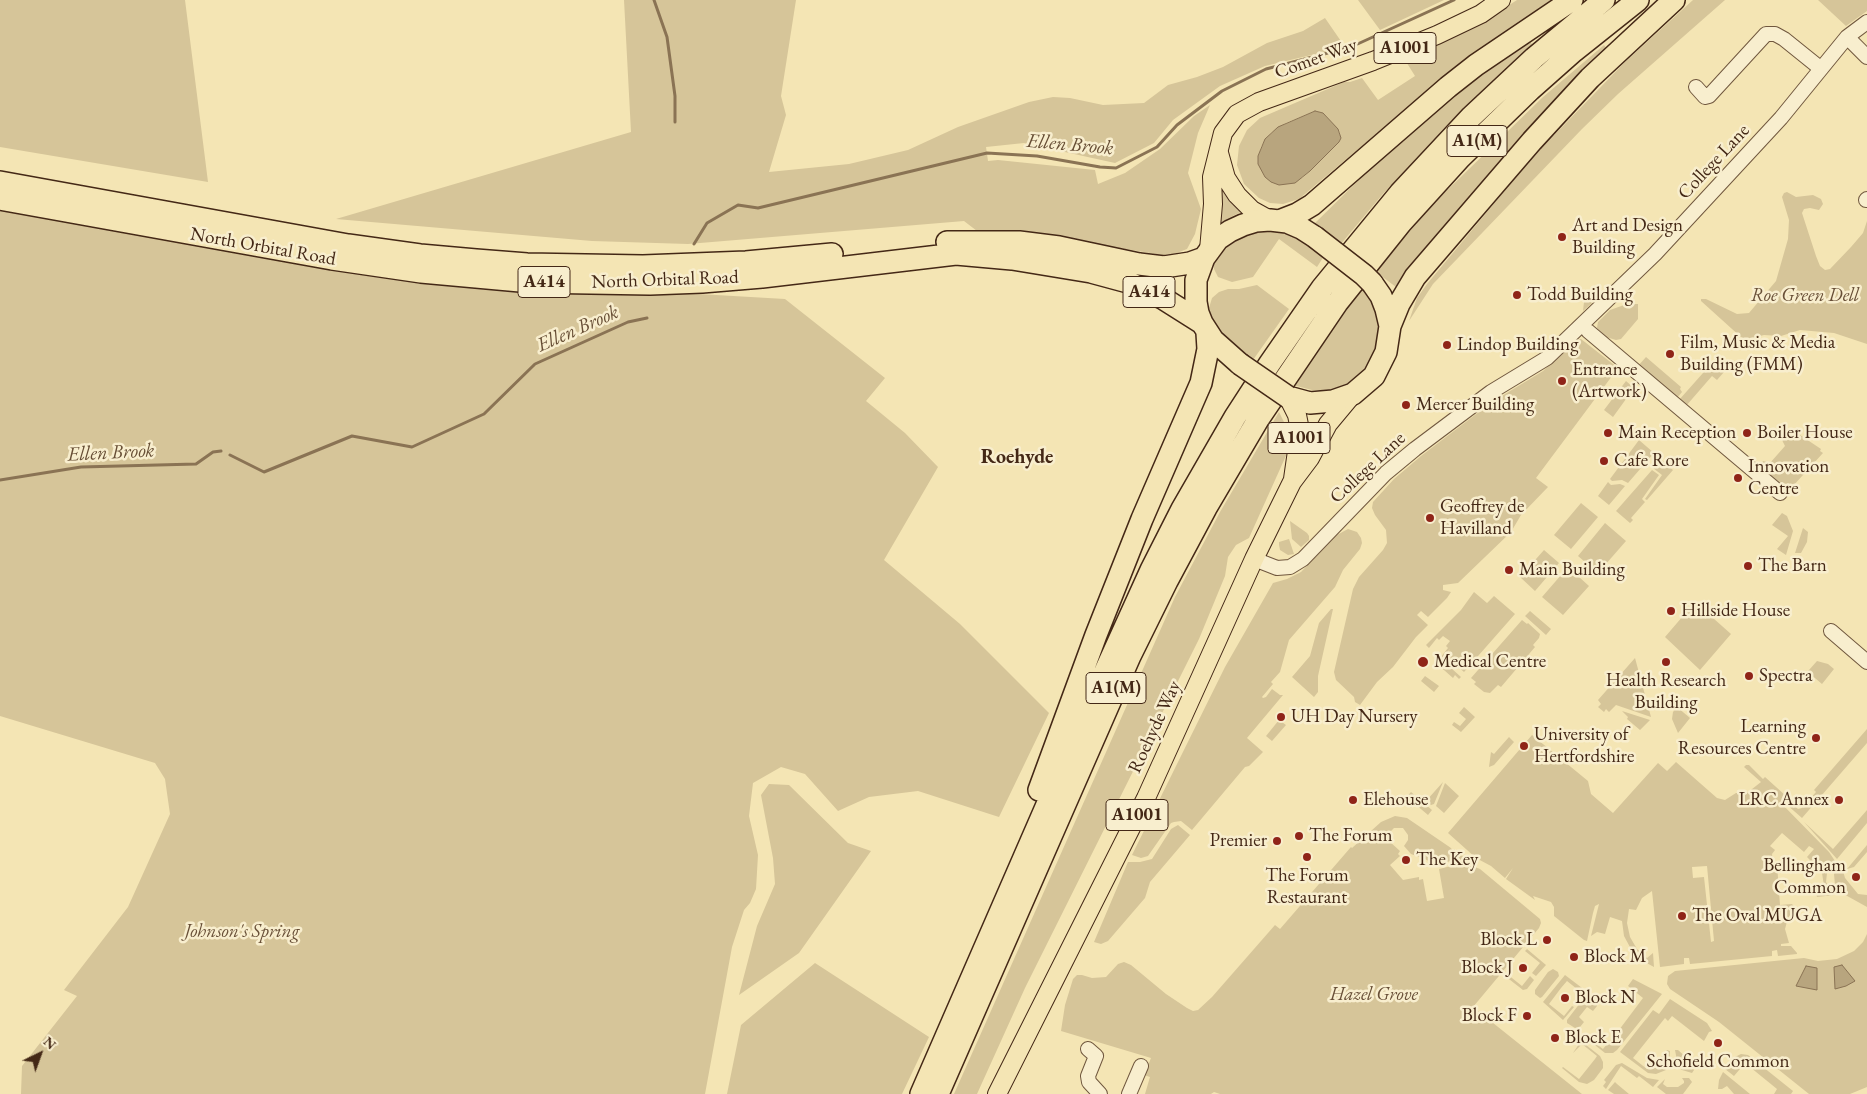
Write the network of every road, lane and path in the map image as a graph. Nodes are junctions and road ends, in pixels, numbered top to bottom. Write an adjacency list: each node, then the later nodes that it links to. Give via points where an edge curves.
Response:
1 (1501, 0): 11 (main road, Comet Way / A1001, via 1481,14 1437,35 1248,107 1237,114 1223,133)
2 (1572, 0): 14 (highway, via 1448,87 1312,205 1297,214)
3 (1604, 0): 26 (highway, A1(M), via 1534,58 1471,117 1400,193 1322,288 1270,363 1201,476 1151,570)
4 (1638, 0): 30 (highway, A1(M), via 1530,90 1460,158 1400,223 1337,303 1259,418 1206,508 1130,656)
5 (1674, 0): 16 (highway, via 1596,72 1532,141 1415,277)
6 (1867, 22): 7 (street, College Lane)
7 (1847, 37): 8 (street); 9 (street, College Lane)
8 (1867, 57)
9 (1820, 68): 10 (street, via 1784,39 1766,34 1709,96); 23 (street, College Lane, via 1747,157 1547,358 1492,392 1415,448 1302,559 1290,567 1278,568)
10 (1696, 87)
11 (1218, 150): 14 (main road, via 1226,178 1237,196 1252,210); 15 (main road, Comet Way / A1001, via 1212,177 1213,204)
12 (0, 182): 15 (highway, North Orbital Road / A414, via 348,245 527,264 700,265 977,241 1059,247 1164,267 1190,263)
13 (0, 199): 17 (highway, North Orbital Road / A414, via 332,260 531,282 702,282 956,254 1003,258 1091,272 1128,282 1164,299)
14 (1275, 220): 15 (highway, via 1242,224 1218,240); 16 (highway, bridge, via 1296,225 1364,274 1381,296)
15 (1206, 254): 17 (highway, via 1195,290)
16 (1390, 326): 19 (highway, via 1381,365 1374,376)
17 (1204, 328): 20 (highway, North Orbital Road, bridge, via 1227,354); 26 (highway, via 1208,349 1201,383 1142,518 1096,635 1018,852)
18 (1588, 331): 22 (street)
19 (1353, 394): 20 (highway, via 1322,403); 21 (main road, Roehyde Way / A1001, via 1328,424 1310,458)
20 (1288, 397): 21 (main road, Roehyde Way / A1001, via 1300,430)
21 (1292, 482): 23 (main road, Roehyde Way / A1001)
22 (1780, 493)
23 (1254, 559): 31 (main road, Roehyde Way / A1001, via 1146,798)
24 (1831, 631): 25 (street)
25 (1867, 662)
26 (1009, 892): 29 (highway, A1(M))
27 (1088, 1050): 32 (street, via 1096,1056 1088,1076 1089,1082)
28 (1141, 1066): 33 (street)
29 (921, 1094)
30 (938, 1094)
31 (997, 1094)
32 (1100, 1094)
33 (1129, 1094)

